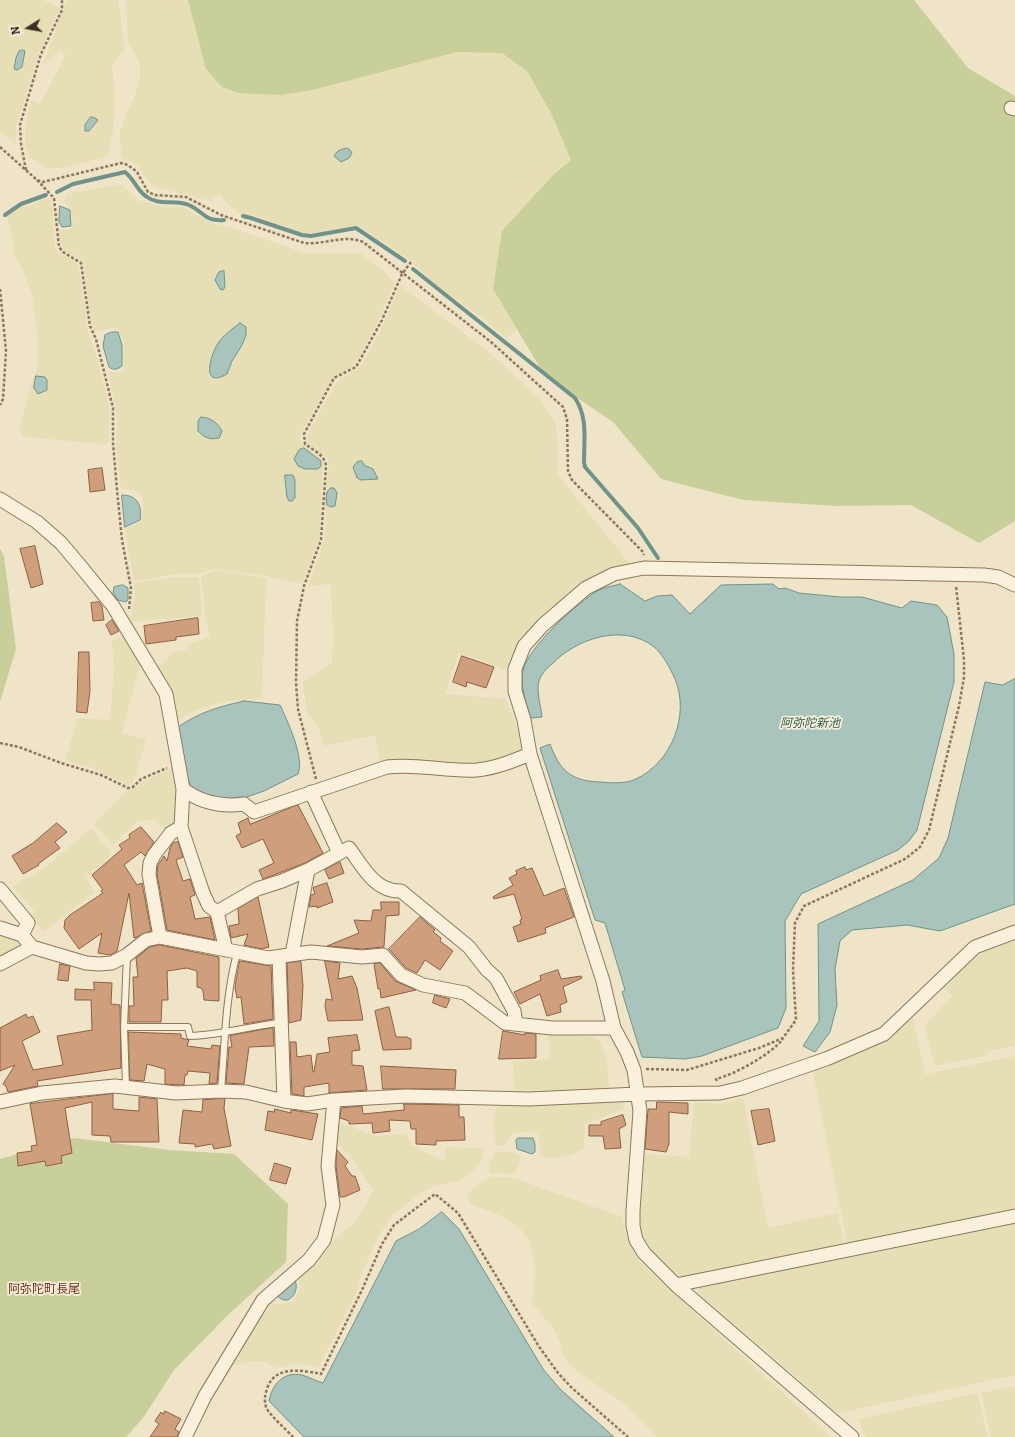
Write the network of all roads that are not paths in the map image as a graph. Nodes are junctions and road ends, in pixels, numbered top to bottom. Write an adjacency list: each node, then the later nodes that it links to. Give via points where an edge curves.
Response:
1 (0, 499): 4 (street, via 37,522 61,543 113,606 166,694)
2 (1015, 585): 3 (street, via 998,577 984,575 644,568 614,574 586,588 543,625 524,646 515,669 515,691 524,720)
3 (530, 754): 5 (street, via 502,765 478,770 404,765 387,767); 24 (street, via 603,982)
4 (183, 789): 5 (street, via 194,797 212,803 230,806 244,804 254,812); 6 (street)
5 (311, 792): 7 (street)
6 (181, 827): 10 (street, via 203,893 209,906); 14 (street, via 171,833 150,863 149,874)
7 (339, 853): 8 (street); 22 (street, via 349,848 372,880 390,892 402,891 469,947 496,978 514,1011)
8 (308, 870): 10 (street, via 257,888); 17 (street)
9 (0, 889): 13 (street, via 28,923)
10 (217, 912): 16 (street)
11 (0, 928): 13 (street)
12 (1015, 932): 28 (street, via 974,947 884,1034 742,1088 720,1093)
13 (22, 935): 15 (street)
14 (160, 937): 16 (street); 18 (street, via 146,940)
15 (32, 947): 18 (street, via 99,964 112,963); 20 (street)
16 (232, 951): 19 (street, via 268,958); 25 (lane)
17 (292, 954): 19 (street); 22 (street, via 311,952 362,957 383,955 401,975 423,986 465,993 505,1023)
18 (128, 955): 23 (lane)
19 (279, 957): 21 (street)
20 (0, 964)
21 (280, 1023): 25 (lane); 30 (street)
22 (516, 1024): 24 (street, via 552,1028)
23 (124, 1027): 25 (lane, via 188,1028 190,1036); 26 (lane)
24 (614, 1028): 28 (street, via 627,1052)
25 (225, 1034): 27 (lane)
26 (126, 1087): 27 (street, via 176,1093); 31 (street, via 85,1087)
27 (221, 1091): 30 (street, via 246,1092)
28 (638, 1094): 29 (street, via 529,1099 406,1096); 33 (street, via 640,1111 633,1226 636,1240 644,1253)
29 (334, 1100): 30 (street, via 307,1104); 34 (street, via 328,1166 333,1205 324,1240 309,1260 264,1300 205,1396)
30 (284, 1101)
31 (0, 1102)
32 (1015, 1216): 33 (street)
33 (676, 1286): 35 (street)
34 (185, 1437)
35 (852, 1437)

